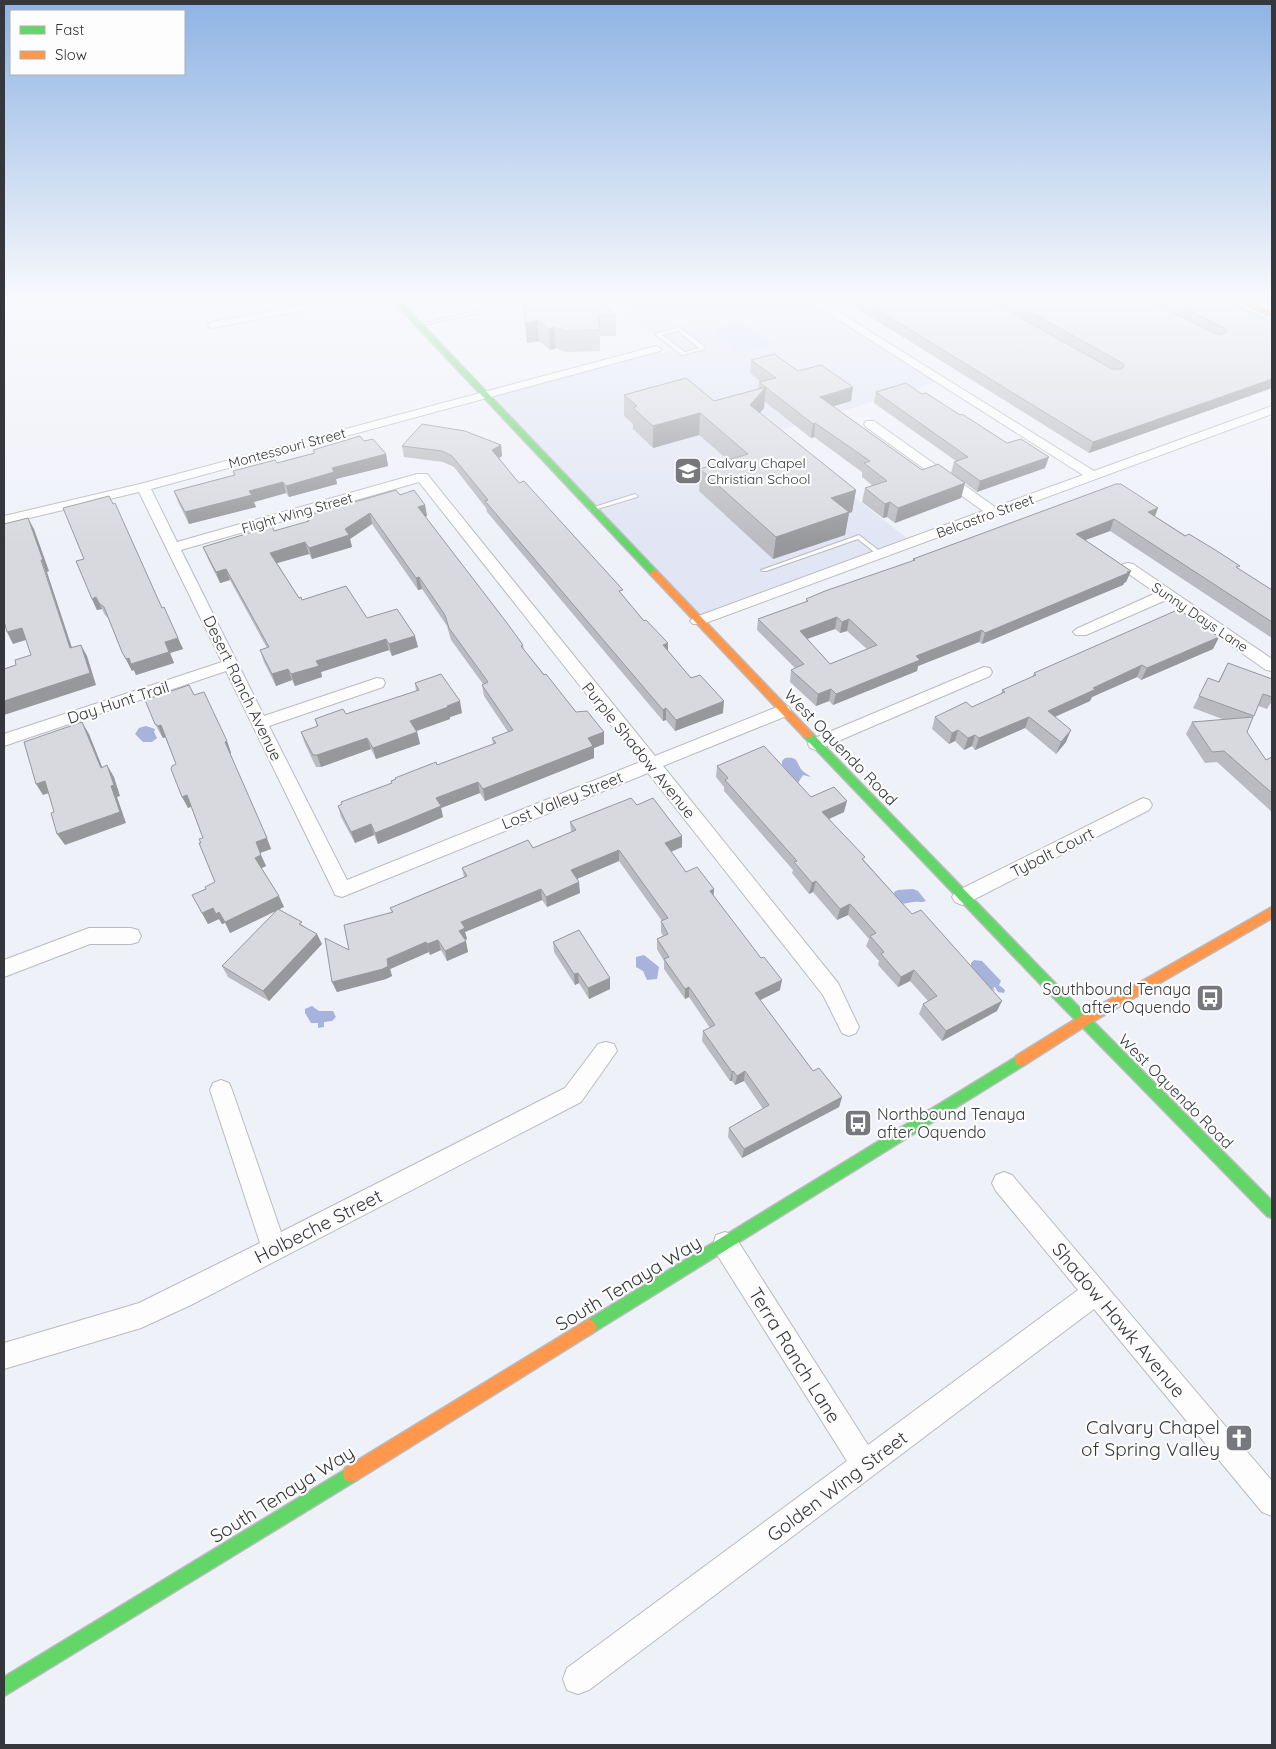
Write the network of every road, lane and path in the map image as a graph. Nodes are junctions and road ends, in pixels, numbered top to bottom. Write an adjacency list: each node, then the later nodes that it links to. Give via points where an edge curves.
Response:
1 (470, 381): 4 (street, West Oquendo Road)
2 (540, 381): 4 (street, Montessouri Street)
3 (941, 381): 7 (street)
4 (484, 396): 9 (street, Montessouri Street); 11 (street, West Oquendo Road)
5 (1272, 410): 7 (street, Belcastro Street)
6 (870, 424): 12 (street)
7 (1093, 476): 12 (street, Belcastro Street)
8 (422, 477): 14 (street, Flight Wing Street); 29 (street, Purple Shadow Avenue)
9 (143, 487): 13 (street, Montessouri Street); 14 (street, Desert Ranch Avenue)
10 (635, 496): 11 (lane)
11 (591, 509): 19 (street, West Oquendo Road)
12 (994, 513): 15 (street, Belcastro Street)
13 (4, 520)
14 (173, 548): 21 (street, Desert Ranch Avenue)
15 (880, 554): 17 (lane, via 859,537); 19 (street, Belcastro Street)
16 (1128, 567): 18 (street, Sunny Days Lane)
17 (764, 570)
18 (1167, 594): 20 (street); 22 (street, Sunny Days Lane)
19 (698, 621): 25 (street, West Oquendo Road)
20 (1081, 632)
21 (232, 664): 26 (street, Desert Ranch Avenue); 27 (street, Day Hunt Trail)
22 (1272, 666)
23 (984, 672): 28 (street)
24 (378, 683): 26 (street)
25 (783, 711): 28 (street, West Oquendo Road); 29 (street, Lost Valley Street)
26 (260, 722): 31 (street, Desert Ranch Avenue)
27 (4, 740)
28 (816, 744): 32 (street, West Oquendo Road)
29 (650, 764): 31 (street, Lost Valley Street); 37 (street, Purple Shadow Avenue, via 831,989)
30 (1143, 805): 32 (street, Tybalt Court)
31 (342, 890)
32 (962, 897): 36 (street, West Oquendo Road)
33 (1272, 912): 36 (street, South Tenaya Way)
34 (130, 936): 35 (street, via 89,936)
35 (4, 969)
36 (1083, 1021): 41 (street, West Oquendo Road); 42 (street, South Tenaya Way)
37 (849, 1027)
38 (606, 1051): 43 (street, Holbeche Street, via 574,1095)
39 (221, 1090): 43 (street)
40 (1004, 1183): 44 (street, Shadow Hawk Avenue)
41 (1272, 1211)
42 (724, 1244): 46 (street, Terra Ranch Lane); 49 (street, South Tenaya Way)
43 (274, 1248): 45 (street, Holbeche Street, via 142,1315)
44 (1095, 1293): 46 (street, Golden Wing Street); 47 (street, Shadow Hawk Avenue)
45 (4, 1356)
46 (865, 1465): 48 (street, Golden Wing Street)
47 (1272, 1502)
48 (578, 1679)
49 (4, 1687)

